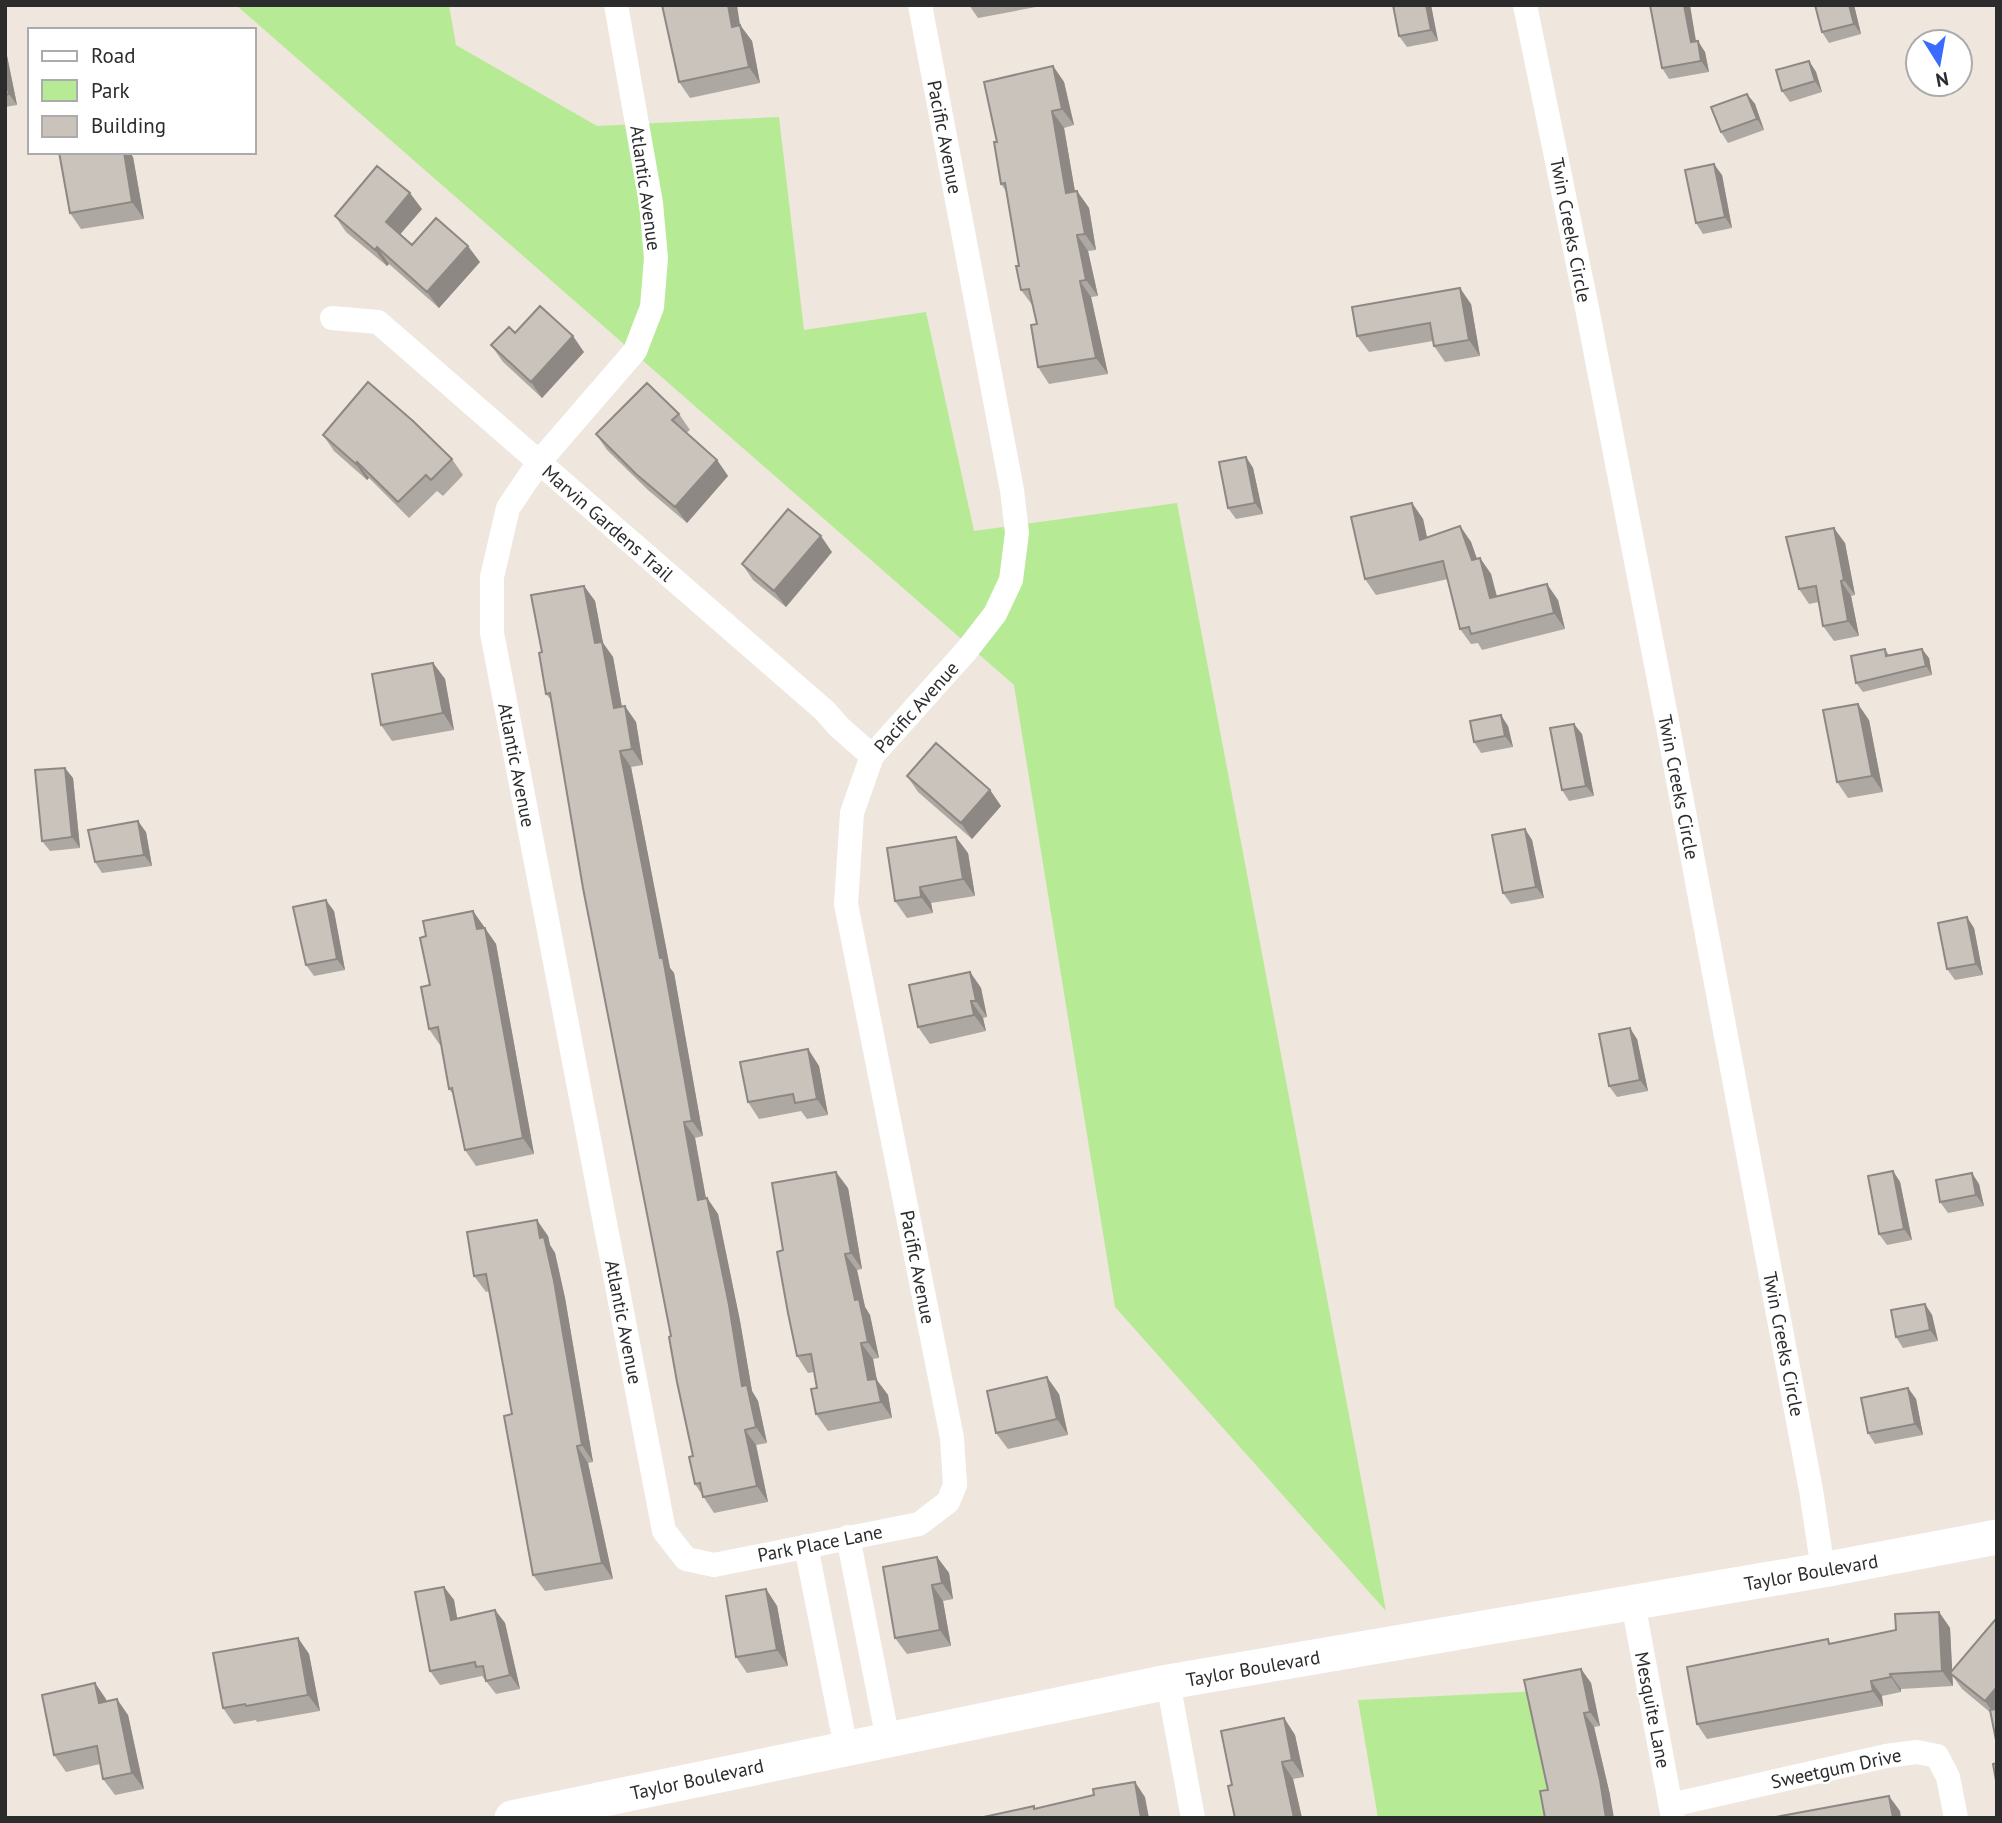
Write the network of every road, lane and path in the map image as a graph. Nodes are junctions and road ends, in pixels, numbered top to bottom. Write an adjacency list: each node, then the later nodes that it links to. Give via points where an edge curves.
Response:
1 (616, 5): 5 (street, Atlantic Avenue, via 651,203 656,258 652,307 635,351)
2 (920, 5): 6 (street, Pacific Avenue, via 1017,533 1011,580 995,614)
3 (1525, 5): 12 (street, Twin Creeks Circle, via 1683,806)
4 (332, 318): 5 (street, Marvin Gardens Trail, via 378,322)
5 (539, 462): 6 (street, Marvin Gardens Trail); 11 (street, Atlantic Avenue, via 509,508 492,577 492,633 664,1531)
6 (872, 756): 7 (street, Pacific Avenue, via 852,813 846,904 952,1438 955,1485)
7 (948, 1502): 8 (street, Park Place Lane, via 919,1524)
8 (848, 1537): 10 (street, Park Place Lane); 15 (street)
9 (1997, 1538): 12 (street, Taylor Boulevard)
10 (806, 1546): 11 (street, Park Place Lane, via 714,1565); 16 (street)
11 (686, 1559)
12 (1823, 1570): 13 (street, Taylor Boulevard)
13 (1633, 1603): 14 (street, Taylor Boulevard); 17 (street, Mesquite Lane)
14 (1168, 1682): 15 (street, Taylor Boulevard); 19 (street)
15 (888, 1740): 16 (street, Taylor Boulevard)
16 (846, 1748): 18 (street, Taylor Boulevard)
17 (1672, 1811): 20 (street, Sweetgum Drive, via 1917,1752 1937,1756 1948,1777)
18 (512, 1818)
19 (1194, 1818)
20 (1956, 1818)

